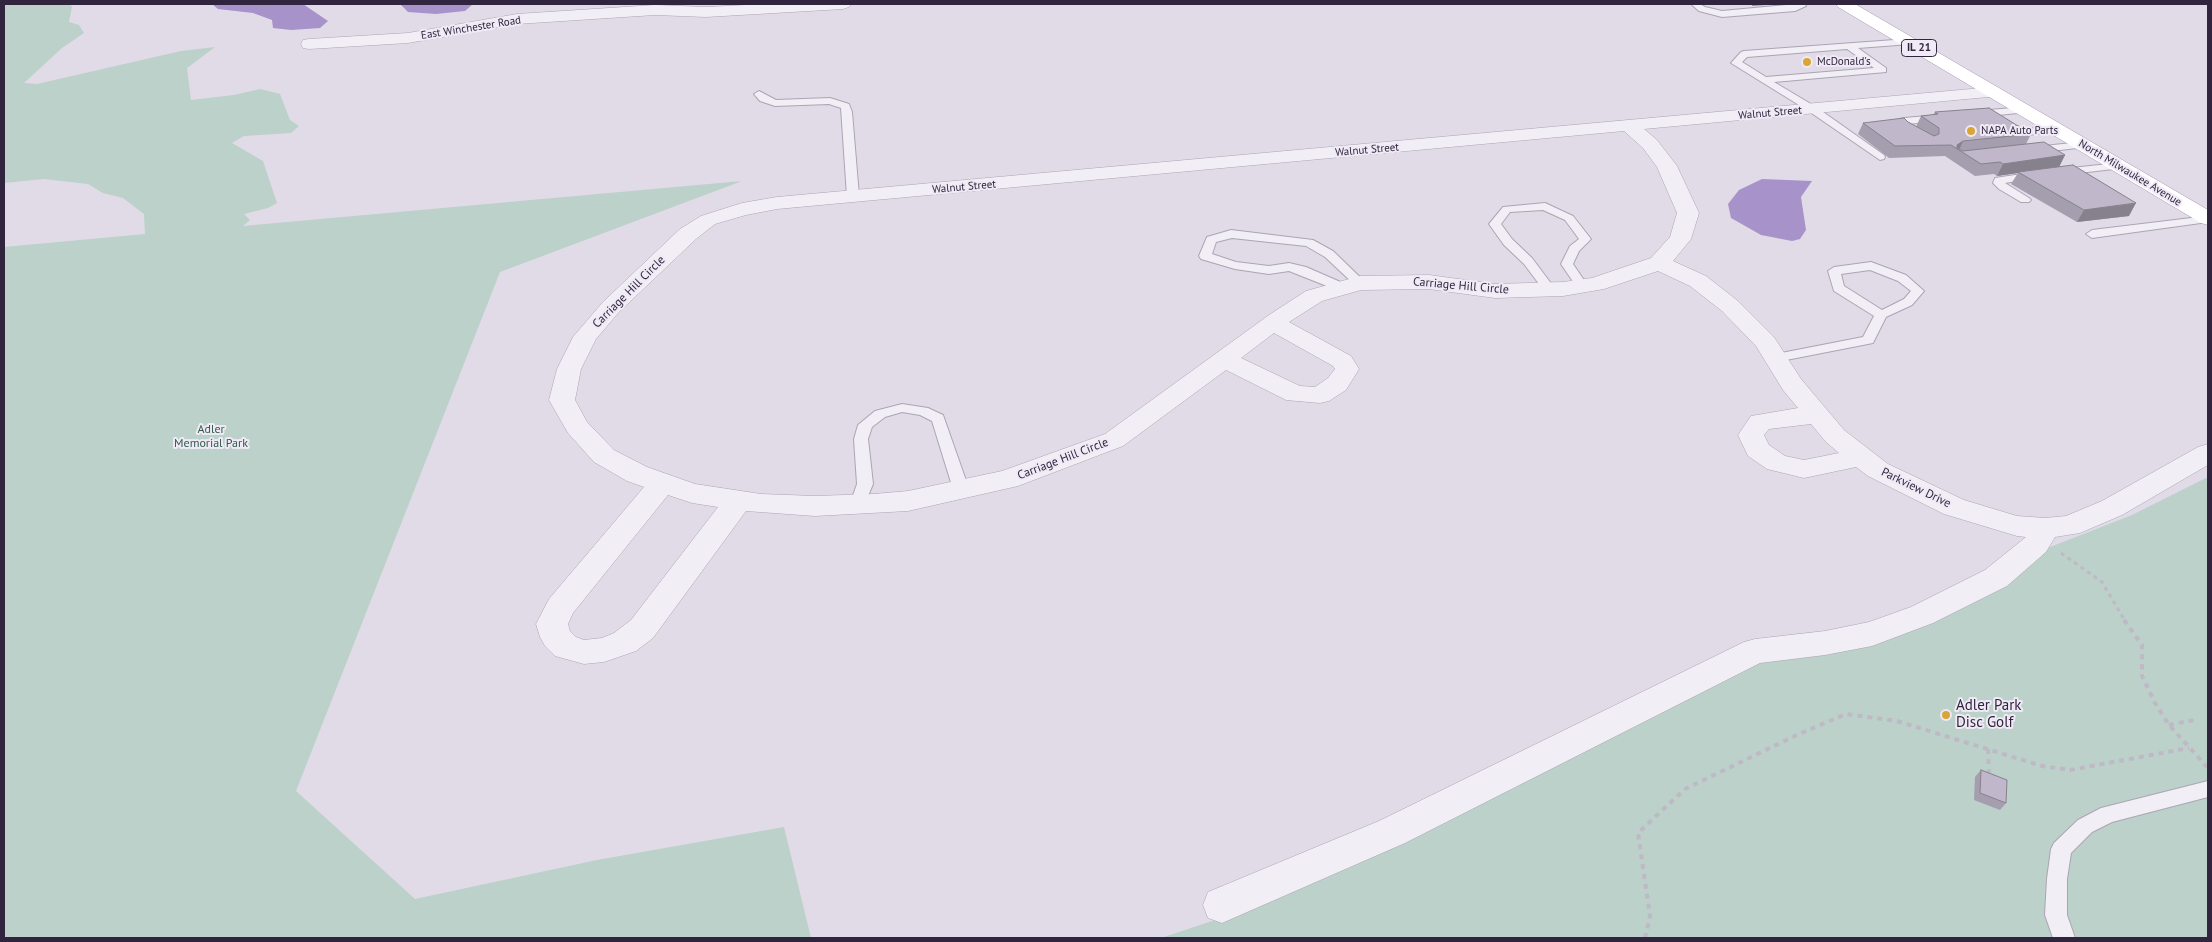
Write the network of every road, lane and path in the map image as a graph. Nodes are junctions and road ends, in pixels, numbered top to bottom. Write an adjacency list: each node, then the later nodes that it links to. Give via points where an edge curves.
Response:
1 (843, 4): 5 (street, East Winchester Road, via 725,12)
2 (1694, 4): 3 (lane, via 1702,10 1714,12 1796,8)
3 (1801, 4)
4 (1844, 4): 6 (main road, North Milwaukee Avenue / IL 21)
5 (596, 9): 7 (street, East Winchester Road, via 408,38)
6 (1908, 42): 8 (lane); 10 (main road, North Milwaukee Avenue / IL 21)
7 (309, 44)
8 (1848, 46): 9 (lane, via 1744,54 1736,63); 9 (lane, via 1883,70)
9 (1764, 80): 12 (lane)
10 (1993, 92): 12 (street, Walnut Street); 13 (main road, North Milwaukee Avenue / IL 21)
11 (759, 94): 24 (lane, via 775,104 830,101 845,106)
12 (1812, 109): 17 (street, Walnut Street); 22 (lane)
13 (2024, 110): 14 (lane); 18 (main road, North Milwaukee Avenue / IL 21)
14 (1987, 114): 15 (lane); 18 (lane, via 2020,132)
15 (1968, 115)
16 (1950, 117): 19 (lane, via 1904,121 1902,124)
17 (1629, 126): 24 (street, Walnut Street); 29 (street, Carriage Hill Circle, via 1650,144 1667,166 1688,213 1680,239)
18 (2056, 129): 20 (main road, North Milwaukee Avenue / IL 21)
19 (1921, 138)
20 (2082, 144): 21 (lane); 23 (main road, North Milwaukee Avenue / IL 21)
21 (2026, 151)
22 (1880, 157)
23 (2118, 166): 25 (lane, via 1999,180 2003,187); 27 (main road, North Milwaukee Avenue / IL 21)
24 (853, 196): 26 (street, Walnut Street)
25 (2025, 200)
26 (742, 209): 40 (street, Carriage Hill Circle, via 708,220 688,234 611,307 585,337 569,369 562,400 577,427 604,456 637,474)
27 (2208, 219): 28 (lane)
28 (2092, 234)
29 (1659, 263): 31 (street, Carriage Hill Circle); 35 (street, Parkview Drive, via 1698,281 1730,306 1766,342)
30 (1350, 285): 30 (lane, via 1330,254 1309,243 1230,234 1211,240 1205,256 1269,270 1289,267); 32 (street, Carriage Hill Circle, via 1429,282 1495,291); 34 (street, Carriage Hill Circle, via 1314,296)
31 (1582, 286): 32 (street, Carriage Hill Circle); 32 (lane, via 1567,264 1574,249 1586,239 1569,218 1545,206 1508,210 1495,224 1508,242 1528,260)
32 (1549, 290)
33 (1881, 315): 33 (lane, via 1908,302 1918,291 1902,278 1872,266 1834,271 1838,288); 35 (lane, via 1868,340)
34 (1273, 323): 36 (street, Carriage Hill Circle); 36 (street, via 1342,361 1348,369 1337,384 1320,395 1295,394)
35 (1776, 358): 37 (street, Parkview Drive, via 1792,384)
36 (1223, 359): 41 (street, Carriage Hill Circle, via 1114,440 1008,479)
37 (1818, 415): 39 (street, Parkview Drive, via 1835,436); 39 (street, via 1760,422 1751,435 1758,450 1777,463 1804,469)
38 (2208, 453): 44 (street, Parkview Drive, via 2112,508)
39 (1859, 455): 44 (street, Parkview Drive, via 1878,470 1954,507 2017,526)
40 (663, 483): 42 (street, Carriage Hill Circle, via 692,494); 42 (street, via 560,607 552,624 556,638 566,647 584,652 604,650 625,642 642,629)
41 (961, 489): 43 (street, Carriage Hill Circle, via 908,500); 43 (lane, via 938,418 923,411 902,408 880,414 865,425 861,439 864,484)
42 (739, 500): 43 (street, Carriage Hill Circle, via 815,506)
43 (858, 504)
44 (2040, 537): 46 (path, via 2102,582 2142,645 2142,676); 52 (street, via 1996,578 1922,614 1872,634 1755,651 1392,832)
45 (2194, 720): 46 (path)
46 (2169, 726): 47 (path)
47 (2189, 748): 48 (path, via 2070,770 2042,766); 49 (path)
48 (1988, 749): 50 (path); 53 (path, via 1897,722 1846,714 1685,789 1638,833 1650,916)
49 (2208, 768)
50 (1989, 782)
51 (2208, 789): 54 (lane, via 2108,814 2085,826 2062,849 2056,880 2056,915)
52 (1222, 905)
53 (1645, 938)
54 (2064, 938)

